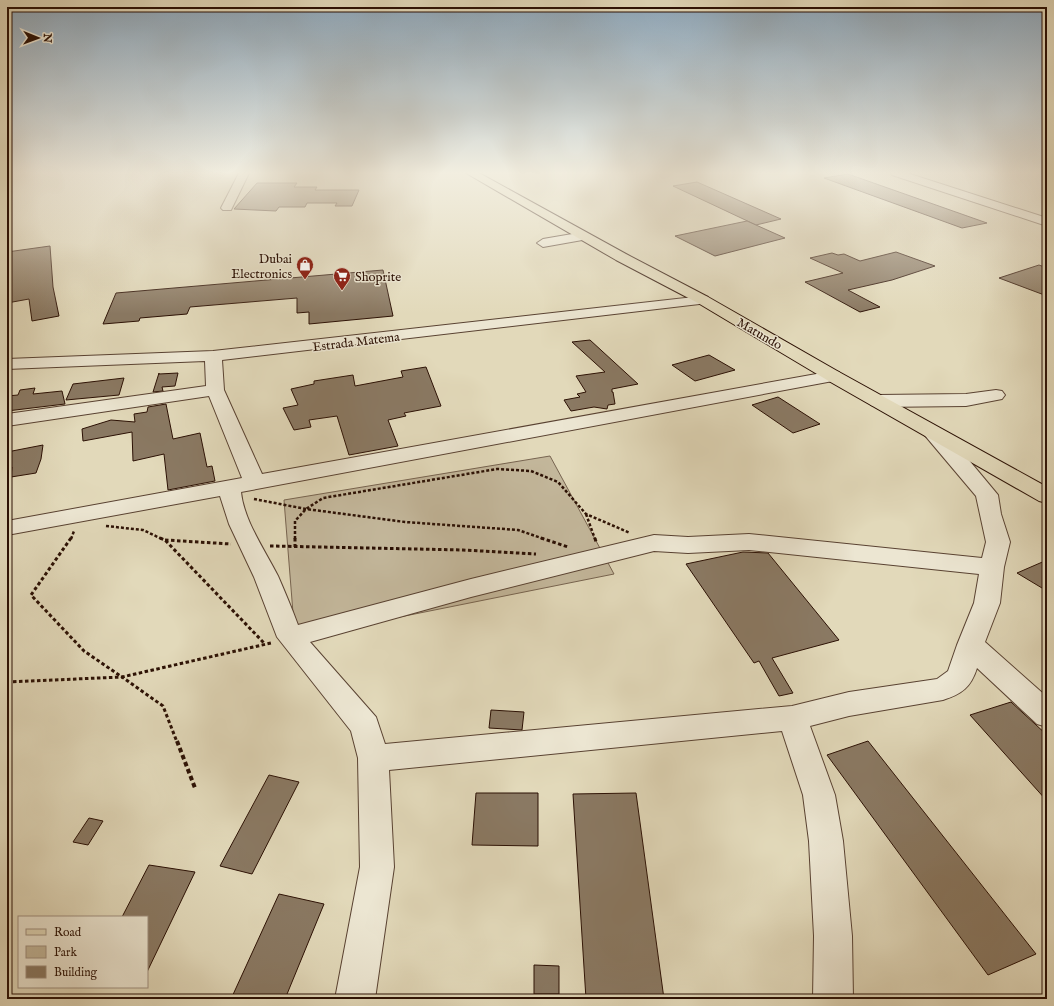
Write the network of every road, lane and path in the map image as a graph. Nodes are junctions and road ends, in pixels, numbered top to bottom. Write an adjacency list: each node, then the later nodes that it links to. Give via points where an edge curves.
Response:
1 (555, 220): 2 (main road, Matundo)
2 (584, 236): 3 (street); 4 (main road, Matundo)
3 (543, 243)
4 (703, 300): 5 (street, Estrada Matema); 7 (main road, Matundo)
5 (213, 356): 6 (street, Estrada Matema); 8 (street)
6 (7, 364)
7 (832, 376): 10 (main road, Matundo); 13 (street)
8 (215, 390): 11 (street); 13 (street)
9 (996, 395): 10 (street, via 966,400)
10 (878, 401): 12 (main road, Matundo)
11 (7, 420)
12 (932, 432): 15 (main road, Matundo); 27 (street, via 987,495 998,542)
13 (256, 483): 14 (street)
14 (230, 491): 16 (path); 18 (street); 23 (street)
15 (1047, 496)
16 (306, 509): 17 (path, via 323,498 497,469 531,471 558,482); 24 (path, via 295,521); 26 (path, via 405,522 518,530)
17 (586, 514): 22 (path); 26 (path)
18 (72, 517): 20 (street); 30 (path, via 74,534 31,595 84,651)
19 (104, 526): 21 (path, via 143,530)
20 (7, 528)
21 (165, 540): 23 (path); 28 (path)
22 (654, 543): 26 (street); 27 (street, via 787,544)
23 (250, 545): 24 (path); 28 (street, via 266,576)
24 (295, 548): 25 (path, via 463,550)
25 (540, 554)
26 (601, 557): 28 (street, via 471,588)
27 (992, 567): 29 (street, via 987,603)
28 (277, 641): 30 (path); 34 (street, via 364,726)
29 (970, 645): 32 (street); 33 (street, via 960,678 943,689 849,704)
30 (122, 677): 31 (path); 35 (path, via 163,706)
31 (7, 682)
32 (1047, 715)
33 (792, 718): 34 (street); 37 (street, via 819,795 826,841 833,936)
34 (373, 758): 36 (street, via 377,867)
35 (195, 788)
36 (355, 999)
37 (833, 999)

